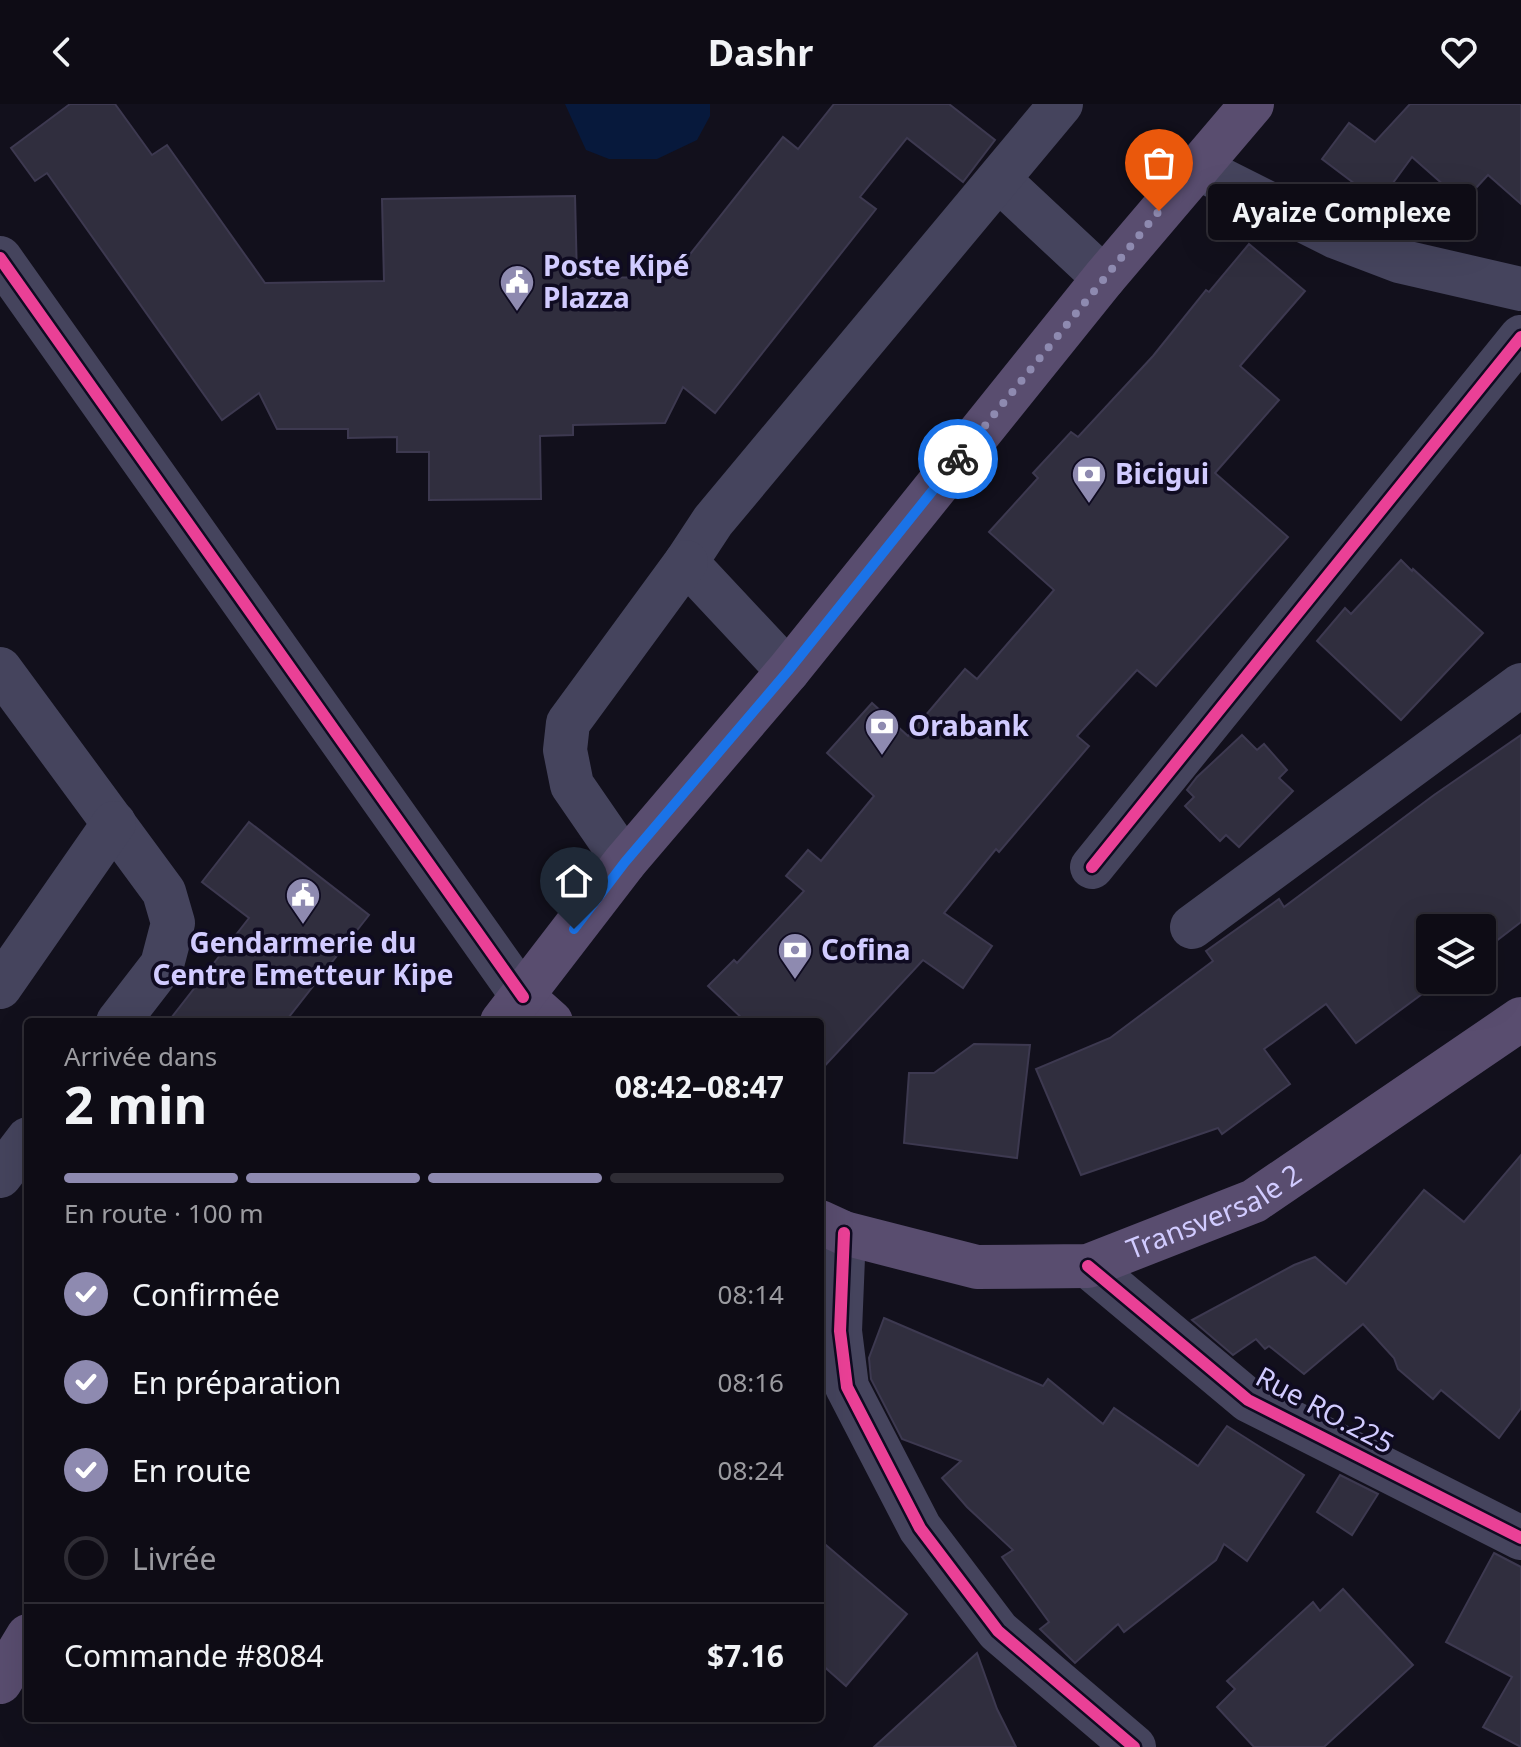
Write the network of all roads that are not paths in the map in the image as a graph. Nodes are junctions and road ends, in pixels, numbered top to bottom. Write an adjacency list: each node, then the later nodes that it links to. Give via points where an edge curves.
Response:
1 (1061, 104): 4 (street)
2 (1252, 104): 3 (main road)
3 (1196, 167): 6 (main road); 7 (street, via 1336,237 1399,261)
4 (999, 180): 6 (street); 9 (street, via 713,521)
5 (0, 258): 18 (street)
6 (1104, 278): 11 (main road)
7 (1521, 289)
8 (1521, 337): 15 (street)
9 (686, 562): 11 (street); 14 (street, via 568,723 565,750 572,785)
10 (0, 669): 13 (street)
11 (788, 671): 14 (main road)
12 (1521, 685): 16 (street)
13 (114, 823): 17 (street); 19 (street, via 164,892 173,923 162,965)
14 (625, 862): 18 (main road)
15 (1092, 867)
16 (1192, 927)
17 (0, 987)
18 (525, 1014)
19 (121, 1018)
20 (1521, 1019): 24 (main road, Transversale 2, via 1254,1201)
21 (24, 1144): 22 (street)
22 (0, 1176)
23 (832, 1228): 24 (main road, Transversale 2, via 977,1267); 28 (street, via 847,1387 920,1528 998,1631)
24 (1088, 1266): 25 (street, Rue RO.225, via 1248,1400)
25 (1521, 1538)
26 (24, 1643): 27 (main road)
27 (0, 1682)
28 (1134, 1747)

